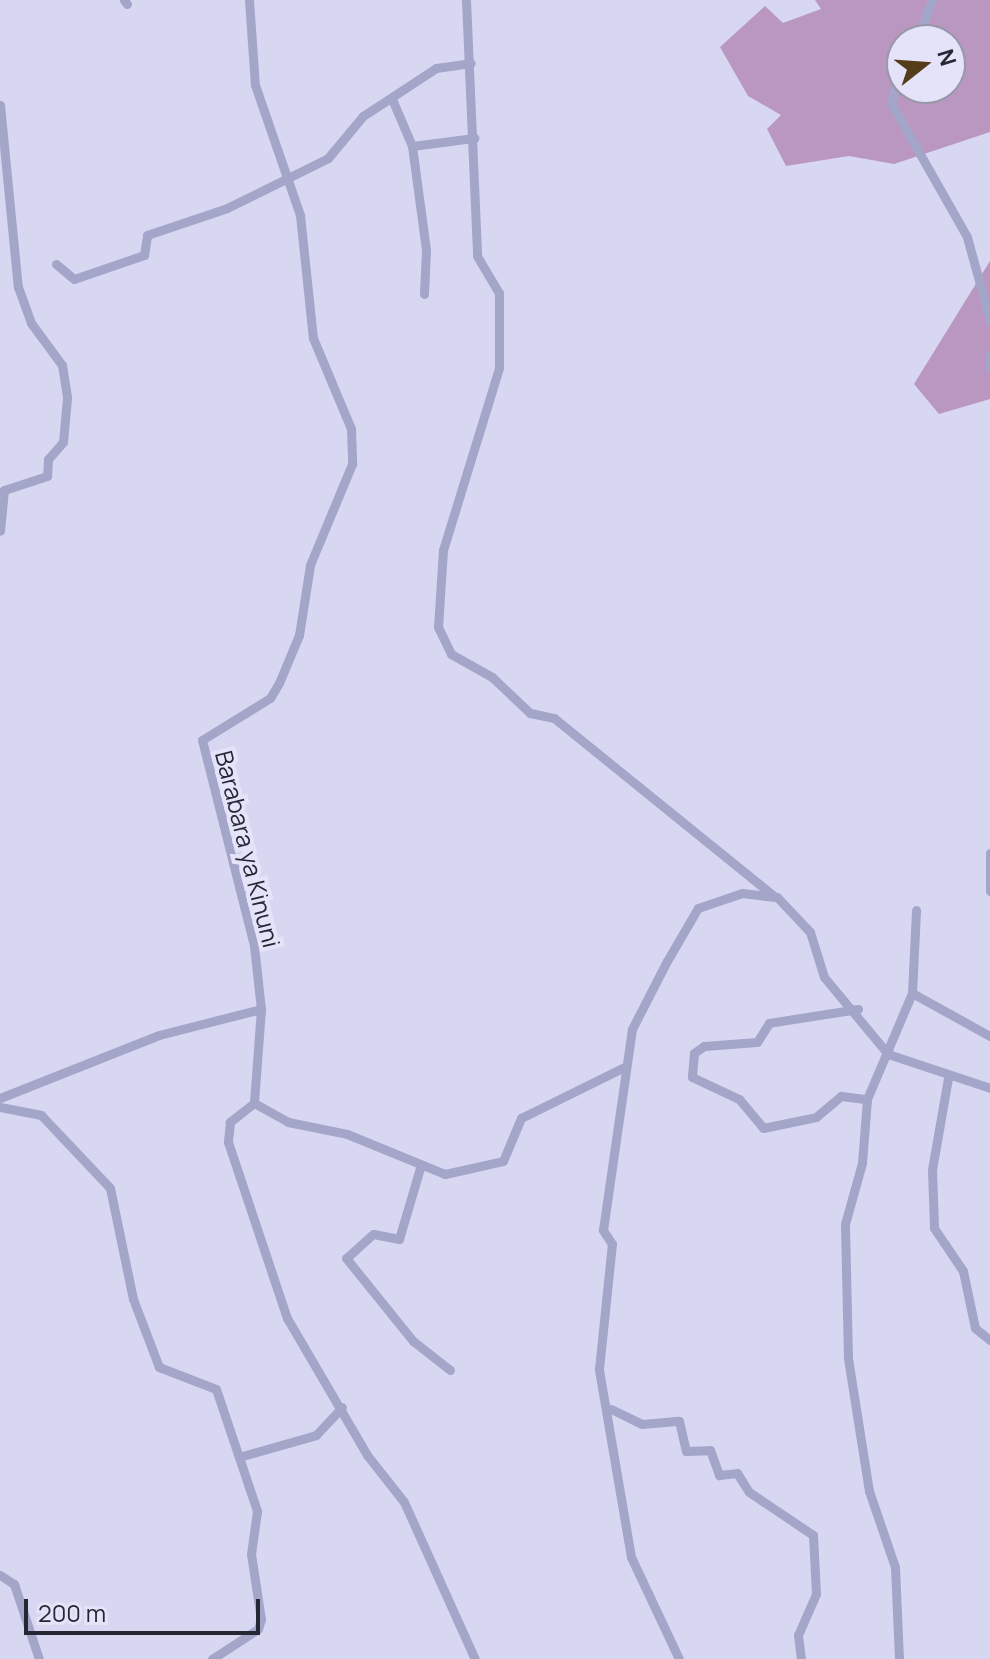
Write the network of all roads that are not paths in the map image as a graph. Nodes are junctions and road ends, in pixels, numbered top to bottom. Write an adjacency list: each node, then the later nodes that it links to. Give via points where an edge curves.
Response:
1 (249, 0): 11 (street, Barabara ya Kinuni, via 255,85)
2 (466, 0): 5 (street)
3 (932, 0): 4 (street)
4 (923, 24)
5 (471, 63): 6 (street, via 436,68); 9 (street)
6 (392, 99): 10 (street); 11 (street, via 350,127 328,158)
7 (892, 104): 14 (street, via 967,237)
8 (0, 105): 17 (street, via 18,287 31,323 62,365 67,398 63,442 48,459 47,476 4,490)
9 (474, 138): 10 (street); 20 (street, via 477,256 499,293 499,368 443,550 438,627 451,654 492,677 530,713 554,718)
10 (412, 146): 13 (street, via 426,250)
11 (287, 177): 12 (street, via 227,208 147,235 144,255 74,279); 23 (street, Barabara ya Kinuni, via 300,215 313,338 351,429 352,464 310,565 299,635 279,683 270,698 202,740 254,946)
12 (56, 264)
13 (424, 294)
14 (990, 321)
15 (990, 354): 16 (street)
16 (990, 368)
17 (0, 531)
18 (990, 853): 19 (street)
19 (990, 891)
20 (777, 897): 24 (street, via 810,932 824,977); 27 (street, via 742,893 698,908 632,1029)
21 (916, 910): 22 (street)
22 (912, 993): 25 (street); 26 (street)
23 (261, 1009): 30 (street, via 159,1035); 32 (street, Barabara ya Kinuni)
24 (858, 1009): 26 (street); 31 (street, via 769,1023 757,1042 704,1046 694,1053 692,1077 739,1099 763,1128 816,1117 841,1096)
25 (990, 1036)
26 (888, 1054): 28 (street); 31 (street)
27 (626, 1066): 34 (street, via 521,1118 503,1161 445,1174); 38 (street, via 603,1230 612,1244 599,1369)
28 (948, 1078): 29 (street); 35 (street, via 932,1170 934,1228 963,1271 975,1328)
29 (990, 1088)
30 (0, 1098)
31 (867, 1099): 46 (street, via 862,1163 845,1224 844,1304 859,1442 895,1567)
32 (254, 1103): 34 (street, via 288,1122 347,1134); 37 (street, via 227,1130 235,1173 287,1318)
33 (4, 1107): 39 (street, via 41,1115 110,1188 133,1299 159,1367 216,1389)
34 (420, 1168): 36 (street, via 399,1239 373,1234 346,1258 413,1341)
35 (990, 1340)
36 (450, 1370)
37 (342, 1407): 39 (street, via 316,1435); 43 (street, via 411,1514)
38 (611, 1409): 44 (street, via 631,1557); 45 (street, via 642,1424 679,1421 686,1451 710,1450 719,1475 737,1473 749,1492 813,1535 816,1594 798,1635)
39 (239, 1457): 42 (street, via 257,1511 251,1554 261,1619 258,1629)
40 (0, 1575): 41 (street, via 14,1584)
41 (39, 1659)
42 (212, 1659)
43 (475, 1659)
44 (679, 1659)
45 (801, 1659)
46 (899, 1659)

